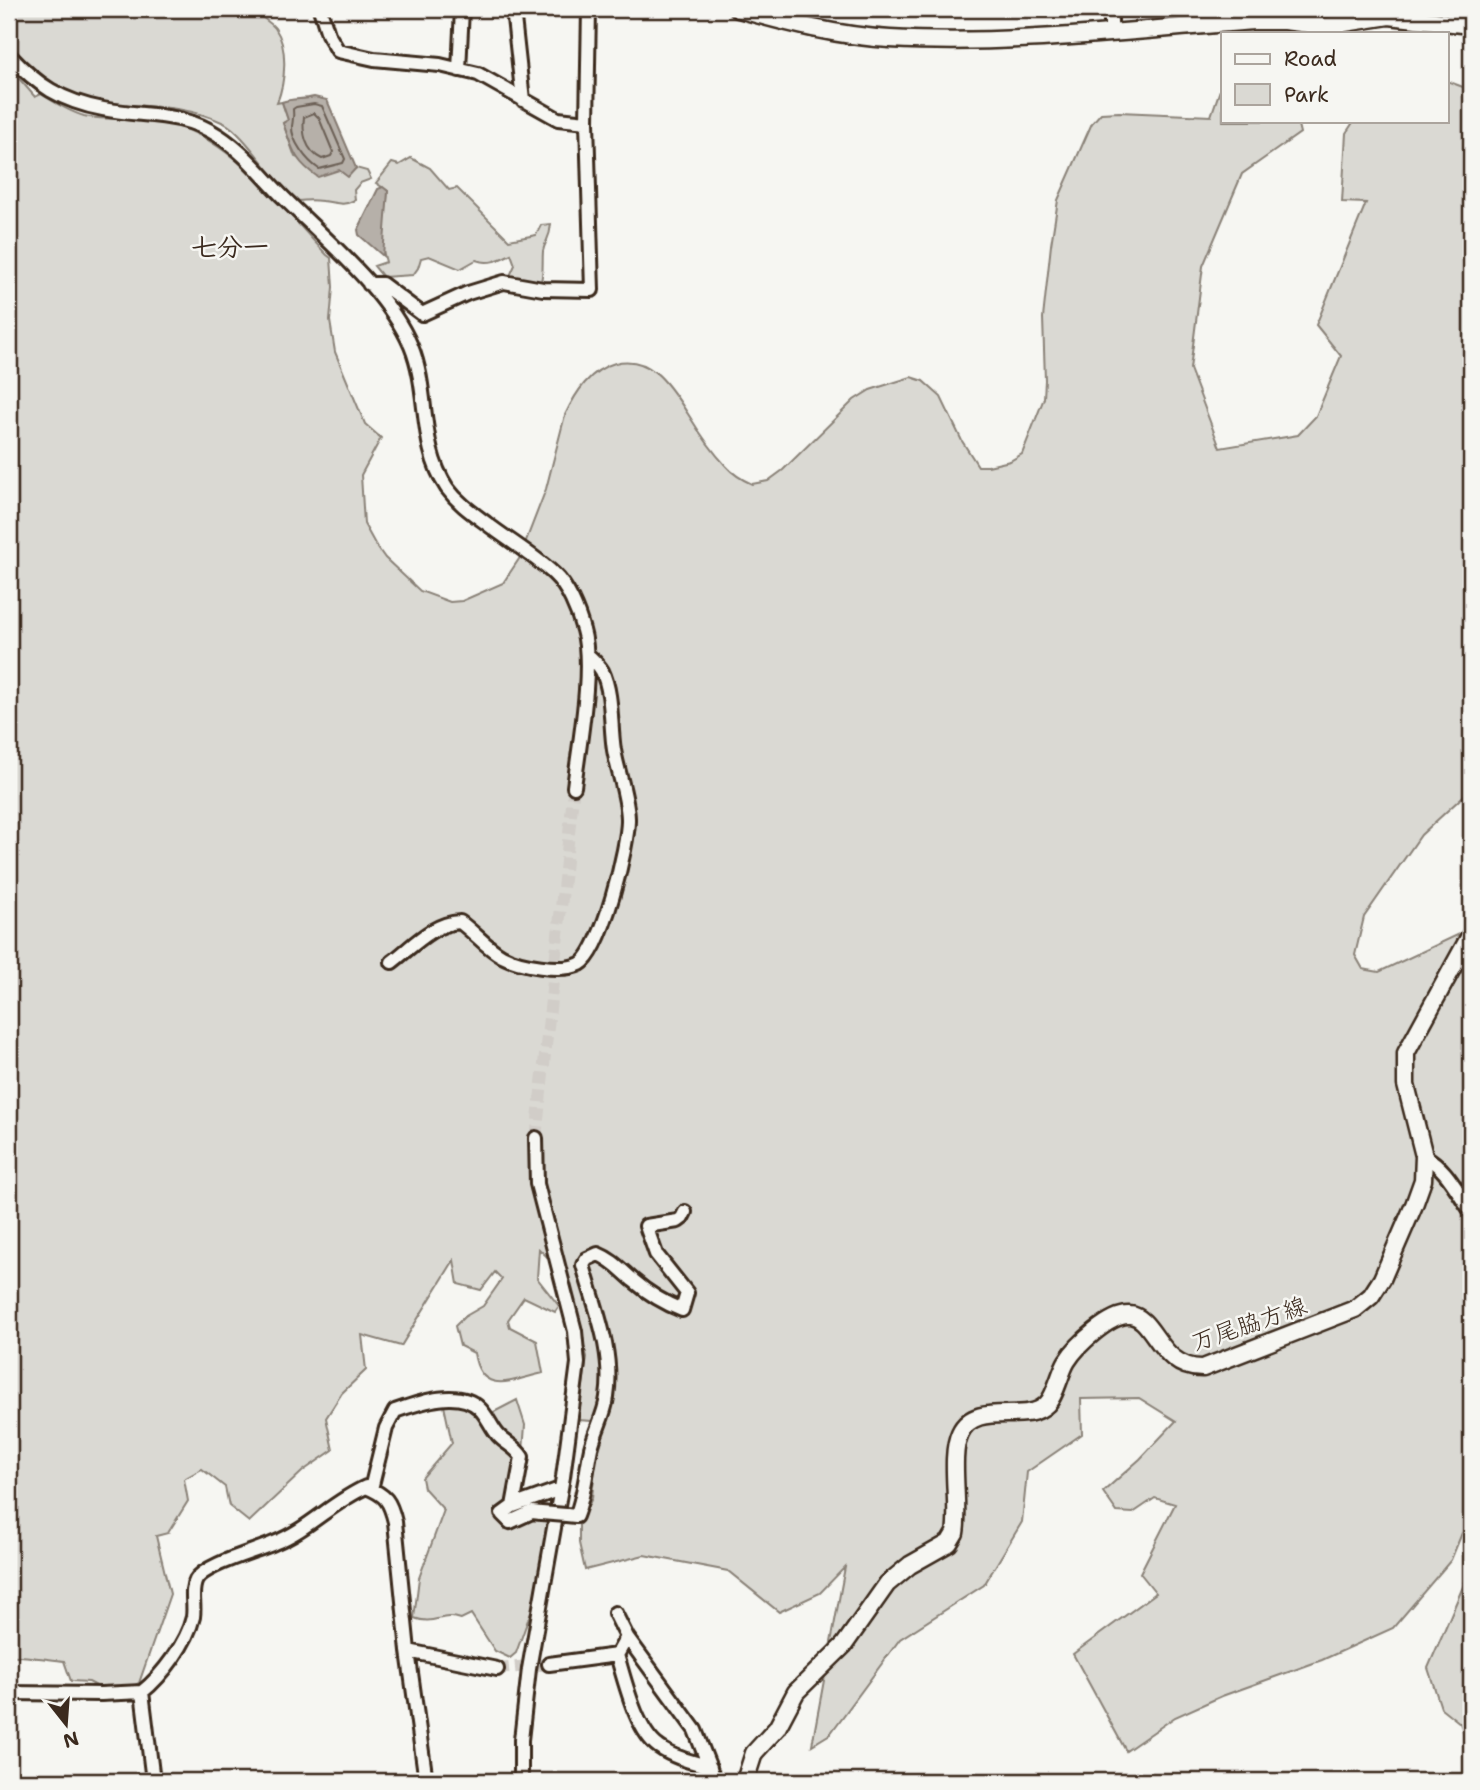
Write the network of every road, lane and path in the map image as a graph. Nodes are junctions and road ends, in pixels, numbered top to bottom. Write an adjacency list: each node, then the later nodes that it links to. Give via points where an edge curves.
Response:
1 (320, 9): 11 (street, via 338,51)
2 (462, 9): 11 (street)
3 (513, 9): 12 (street)
4 (589, 9): 13 (street)
5 (738, 9): 9 (main road, via 799,26 889,39)
6 (1111, 9): 9 (street)
7 (1252, 15): 8 (main road, via 1326,26 1389,16); 9 (main road)
8 (1471, 25)
9 (1111, 32)
10 (9, 55): 14 (street, via 33,80 62,97 102,109 166,115 219,136 246,157)
11 (459, 70): 12 (street, via 478,75)
12 (523, 100): 13 (street, via 558,119)
13 (587, 122): 14 (street, via 592,290 504,282 422,314 382,284)
14 (369, 284): 15 (street, via 396,316 411,347 428,445 446,486 459,503 555,575 571,600)
15 (588, 655): 16 (street); 18 (street, via 607,687 628,818 621,867 589,956 562,968 510,960 460,922 446,922)
16 (574, 787)
17 (1471, 934): 20 (main road, 万尾脇方線, via 1406,1053 1406,1086)
18 (392, 962)
19 (536, 1138): 24 (street, via 537,1184 575,1331 578,1363)
20 (1424, 1156): 21 (street, via 1453,1182); 39 (main road, 万尾脇方線, via 1423,1180 1396,1250 1371,1296 1355,1309 1203,1368 1189,1368 1177,1361 1143,1322 1122,1315 1083,1340 1067,1361 1047,1404 1035,1411 993,1414 968,1423 956,1444 956,1533 949,1544 887,1584 844,1646 796,1692 777,1728 754,1753)
21 (1471, 1211)
22 (685, 1212): 25 (street, bridge, via 678,1221 646,1226 656,1254 687,1293 682,1310 643,1289 609,1258 598,1254 583,1265 607,1347 609,1384 594,1435 586,1487 576,1516 532,1512 509,1522 502,1514)
23 (371, 1489): 25 (street, via 386,1428 395,1412 438,1398 467,1401 479,1408 502,1440 516,1447 522,1457); 28 (street, via 390,1504 395,1522); 32 (street, via 348,1495 292,1535 201,1573 193,1588 192,1621 167,1667)
24 (560, 1489): 25 (street); 37 (street, via 529,1669)
25 (513, 1506)
26 (615, 1613): 27 (street)
27 (627, 1637): 29 (street); 34 (street, via 695,1730)
28 (408, 1651): 31 (street); 36 (street)
29 (617, 1655): 30 (street); 34 (street, via 649,1738 683,1759)
30 (549, 1664)
31 (497, 1669)
32 (142, 1692): 33 (street); 35 (street)
33 (9, 1693)
34 (710, 1767): 38 (street)
35 (153, 1781)
36 (426, 1781)
37 (521, 1781)
38 (715, 1781)
39 (745, 1781)

